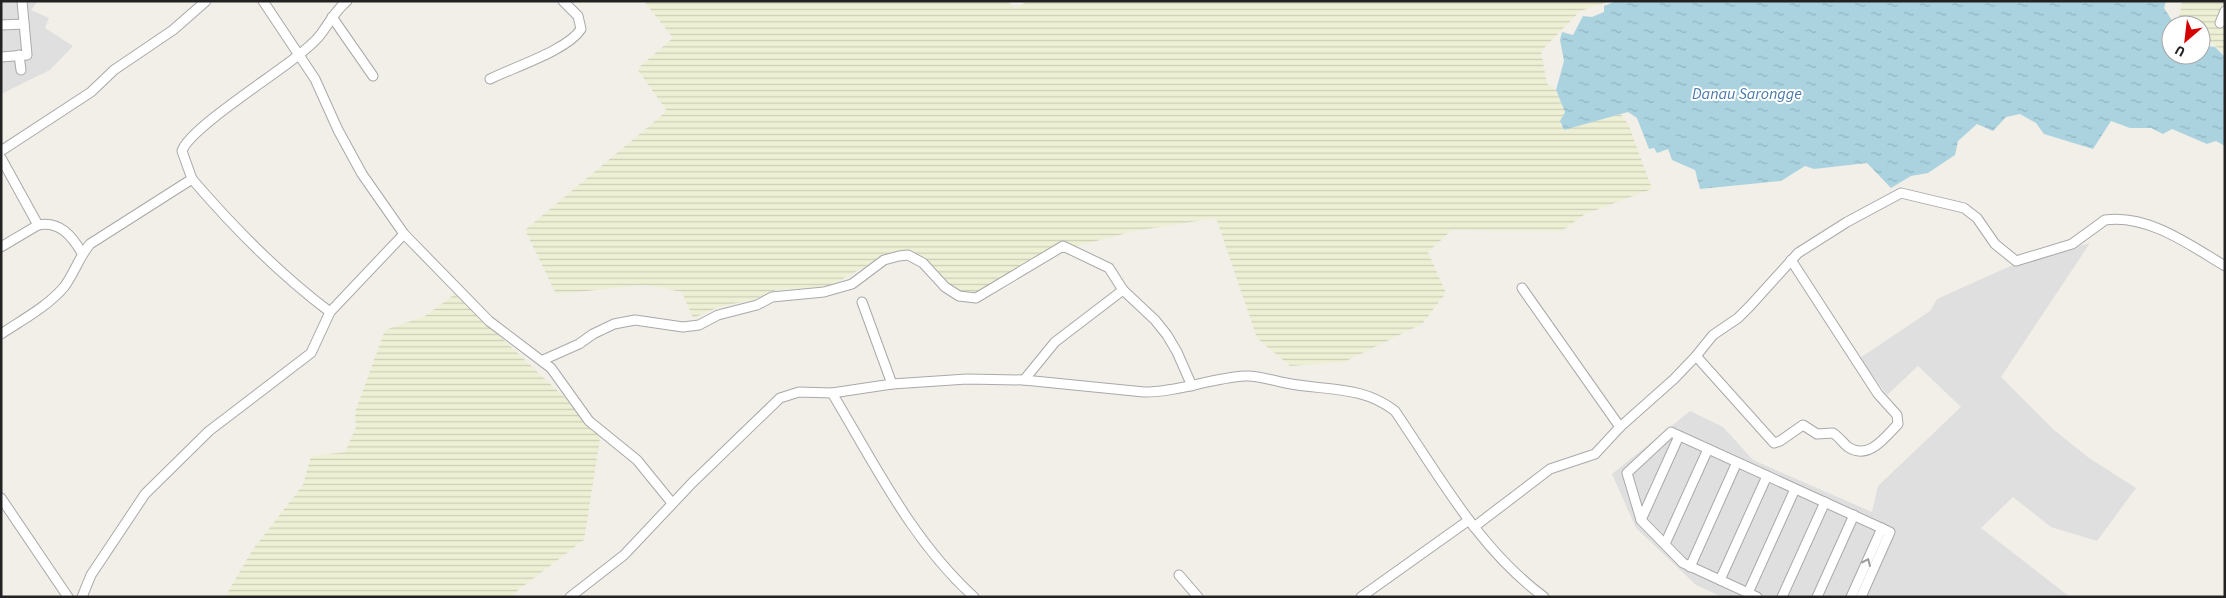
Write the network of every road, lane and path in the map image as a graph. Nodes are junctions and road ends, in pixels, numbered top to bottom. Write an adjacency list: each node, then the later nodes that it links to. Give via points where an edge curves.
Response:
1 (29, 1): 6 (street)
2 (206, 1): 18 (street, via 173,30 114,70 91,92)
3 (263, 1): 13 (street)
4 (347, 1): 8 (street)
5 (564, 1): 17 (street, via 578,16 581,28 577,35 559,48)
6 (23, 5): 10 (street)
7 (2225, 11): 9 (street)
8 (332, 17): 13 (street, via 316,40); 16 (street)
9 (2220, 23)
10 (24, 24): 11 (street); 12 (street, via 27,54)
11 (1, 26)
12 (19, 55): 14 (street); 15 (street)
13 (298, 56): 20 (street, via 218,114 186,142 182,151); 22 (street, via 315,79 362,174)
14 (1, 57)
15 (22, 70)
16 (374, 76)
17 (490, 79)
18 (1, 151)
19 (1, 158): 21 (street)
20 (192, 179): 24 (street, via 97,238); 30 (street, via 258,251)
21 (38, 225): 23 (street); 24 (street, via 60,228 72,236)
22 (404, 234): 30 (street); 33 (street, via 489,321)
23 (1, 247)
24 (82, 253): 31 (street, via 64,287)
25 (1791, 260): 26 (street, via 1891,197 1908,193 1972,212 1995,244 2016,261 2072,244 2105,220 2125,220 2159,229); 32 (street, via 1750,306 1713,335); 32 (street, via 1878,394 1897,415 1898,424 1878,445 1856,450 1833,434 1817,434 1803,425 1774,443)
26 (2225, 266)
27 (1522, 288): 38 (street)
28 (1123, 290): 33 (street, via 1105,265 1063,246 969,298 959,296 923,263 908,255 884,260 852,284 824,292 772,297 757,305 718,315 699,325 683,327 635,320 614,324); 34 (street, via 1055,342); 36 (street, via 1167,336)
29 (862, 302): 35 (street)
30 (330, 312): 58 (street, via 311,353 209,431 145,494 91,575)
31 (1, 334)
32 (1696, 356): 38 (street)
33 (543, 360): 46 (street, via 561,378 590,421 637,460)
34 (1024, 380): 35 (street, via 967,379); 36 (street, via 1144,392)
35 (892, 384): 37 (street)
36 (1192, 386): 49 (street, via 1253,376 1288,384 1348,389 1388,406 1396,411)
37 (832, 393): 46 (street, via 799,392 780,398); 60 (street, via 904,515)
38 (1620, 428): 49 (street, via 1590,458 1550,469)
39 (1679, 436): 40 (street); 48 (street); 48 (street, via 1671,432 1627,473)
40 (1708, 449): 41 (street); 51 (street)
41 (1737, 462): 42 (street); 52 (street)
42 (1766, 476): 43 (street); 54 (street)
43 (1795, 489): 45 (street); 55 (street)
44 (1, 498): 57 (street)
45 (1825, 502): 47 (street); 63 (street)
46 (672, 503): 59 (street, via 624,555)
47 (1854, 515): 50 (street); 64 (street)
48 (1641, 520): 51 (street)
49 (1472, 524): 56 (street); 62 (street)
50 (1886, 530): 65 (street, one-way to 50); 66 (street)
51 (1665, 544): 52 (street)
52 (1690, 566): 54 (street)
53 (1179, 575): 61 (street)
54 (1720, 580): 55 (street)
55 (1753, 595)
56 (1543, 596)
57 (68, 597)
58 (82, 597)
59 (570, 597)
60 (974, 597)
61 (1198, 597)
62 (1361, 597)
63 (1782, 597)
64 (1817, 597)
65 (1851, 597)
66 (1861, 597)

